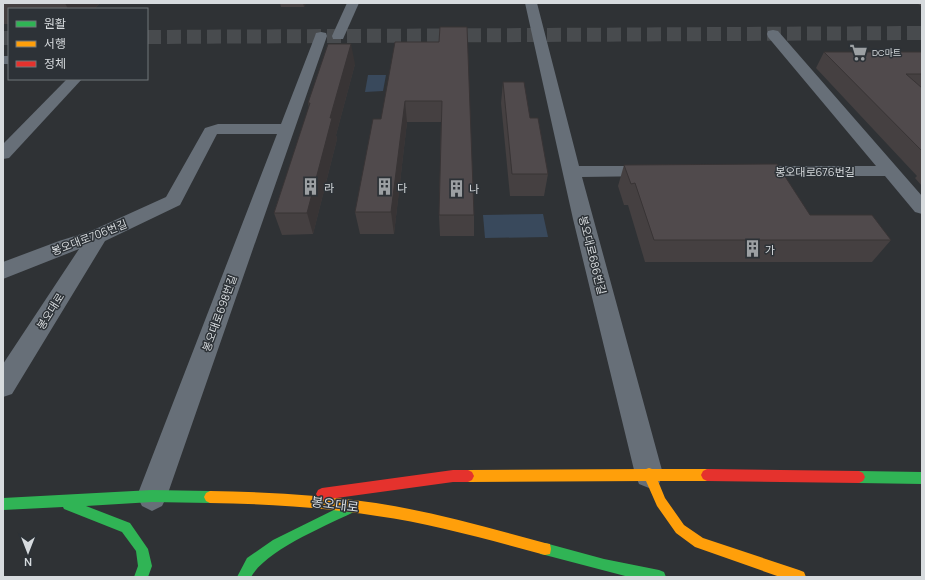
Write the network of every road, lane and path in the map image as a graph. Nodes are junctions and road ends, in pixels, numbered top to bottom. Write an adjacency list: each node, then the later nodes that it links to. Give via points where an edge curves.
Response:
1 (352, 3): 5 (street, 봉오대로698번길, via 330,36)
2 (531, 3): 11 (street, 봉오대로686번길)
3 (773, 34): 10 (street)
4 (74, 80): 7 (street)
5 (287, 129): 14 (street, 봉오대로706번길, via 211,131 174,201); 19 (street, 봉오대로698번길)
6 (3, 135): 7 (street)
7 (21, 135): 8 (street)
8 (3, 154)
9 (736, 171): 10 (street, 봉오대로676번길)
10 (890, 171): 13 (street)
11 (572, 172): 12 (street); 17 (street, 봉오대로686번길)
12 (666, 172)
13 (922, 208)
14 (98, 236): 15 (street, 봉오대로706번길); 16 (street, 봉오대로)
15 (3, 271)
16 (3, 386)
17 (650, 474): 18 (main road); 20 (main road, via 453,476); 27 (main road, via 661,502 680,530 699,543)
18 (922, 478)
19 (152, 496): 20 (main road, 봉오대로); 21 (main road, 봉오대로)
20 (287, 499): 23 (main road, 봉오대로)
21 (62, 502): 22 (main road, 봉오대로); 24 (main road, via 126,527 142,548 145,566)
22 (3, 504)
23 (354, 506): 25 (main road, via 277,544 252,563); 26 (main road, 봉오대로, via 458,525 604,565)
24 (141, 577)
25 (244, 577)
26 (659, 577)
27 (799, 577)

